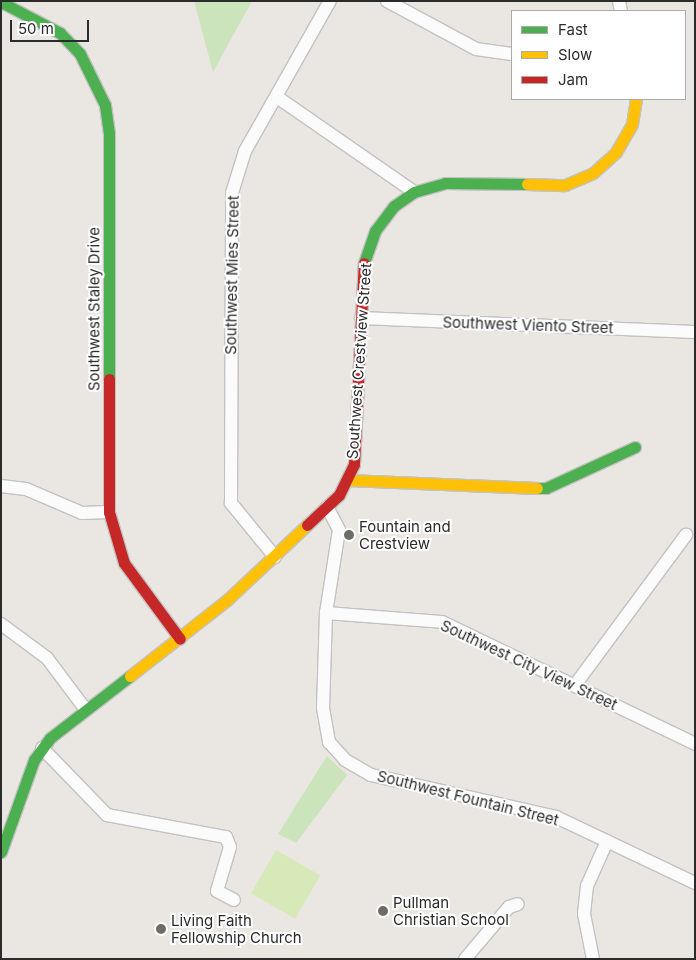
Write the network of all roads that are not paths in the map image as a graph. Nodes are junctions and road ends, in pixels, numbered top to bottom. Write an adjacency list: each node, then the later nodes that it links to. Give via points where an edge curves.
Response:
1 (330, 1): 5 (street, Southwest Mies Street)
2 (387, 1): 4 (street, via 476,49)
3 (4, 3): 14 (street, Southwest Staley Drive, via 35,16 74,47 96,80 105,105 109,133)
4 (511, 54)
5 (277, 97): 7 (street); 16 (street, Southwest Mies Street, via 245,151 232,193 231,371 231,503)
6 (636, 100): 7 (street, Southwest Crestview Street, via 632,124 616,152 593,173 565,185 445,183)
7 (414, 192): 8 (street, Southwest Crestview Street, via 394,206 375,231 364,258)
8 (361, 318): 9 (street, Southwest Viento Street); 11 (street, Southwest Crestview Street, via 357,440)
9 (695, 332)
10 (635, 447): 11 (street, via 546,488)
11 (348, 480): 13 (street, Southwest Crestview Street)
12 (1, 486): 14 (street, via 26,489 82,513)
13 (327, 507): 16 (street, Southwest Crestview Street); 17 (street, Southwest Fountain Street, via 339,530)
14 (108, 512): 19 (street, Southwest Staley Drive, via 124,563)
15 (686, 536): 20 (street)
16 (275, 557): 19 (street, Southwest Crestview Street)
17 (326, 613): 20 (street, Southwest City View Street, via 442,622); 24 (street, Southwest Fountain Street, via 324,726 330,742 344,760 371,775 556,817)
18 (1, 624): 21 (street, via 47,658)
19 (180, 639): 21 (street, Southwest Crestview Street)
20 (575, 685): 22 (street, Southwest City View Street)
21 (86, 710): 23 (street, Southwest Crestview Street)
22 (694, 742)
23 (42, 748): 25 (street, Southwest Crestview Street); 27 (street, via 107,815 226,838 230,846 217,891)
24 (607, 841): 26 (street, Southwest Fountain Street); 30 (street, via 587,886 584,914)
25 (1, 852)
26 (695, 883)
27 (234, 900)
28 (518, 904): 29 (street, via 509,907)
29 (465, 959)
30 (593, 959)

